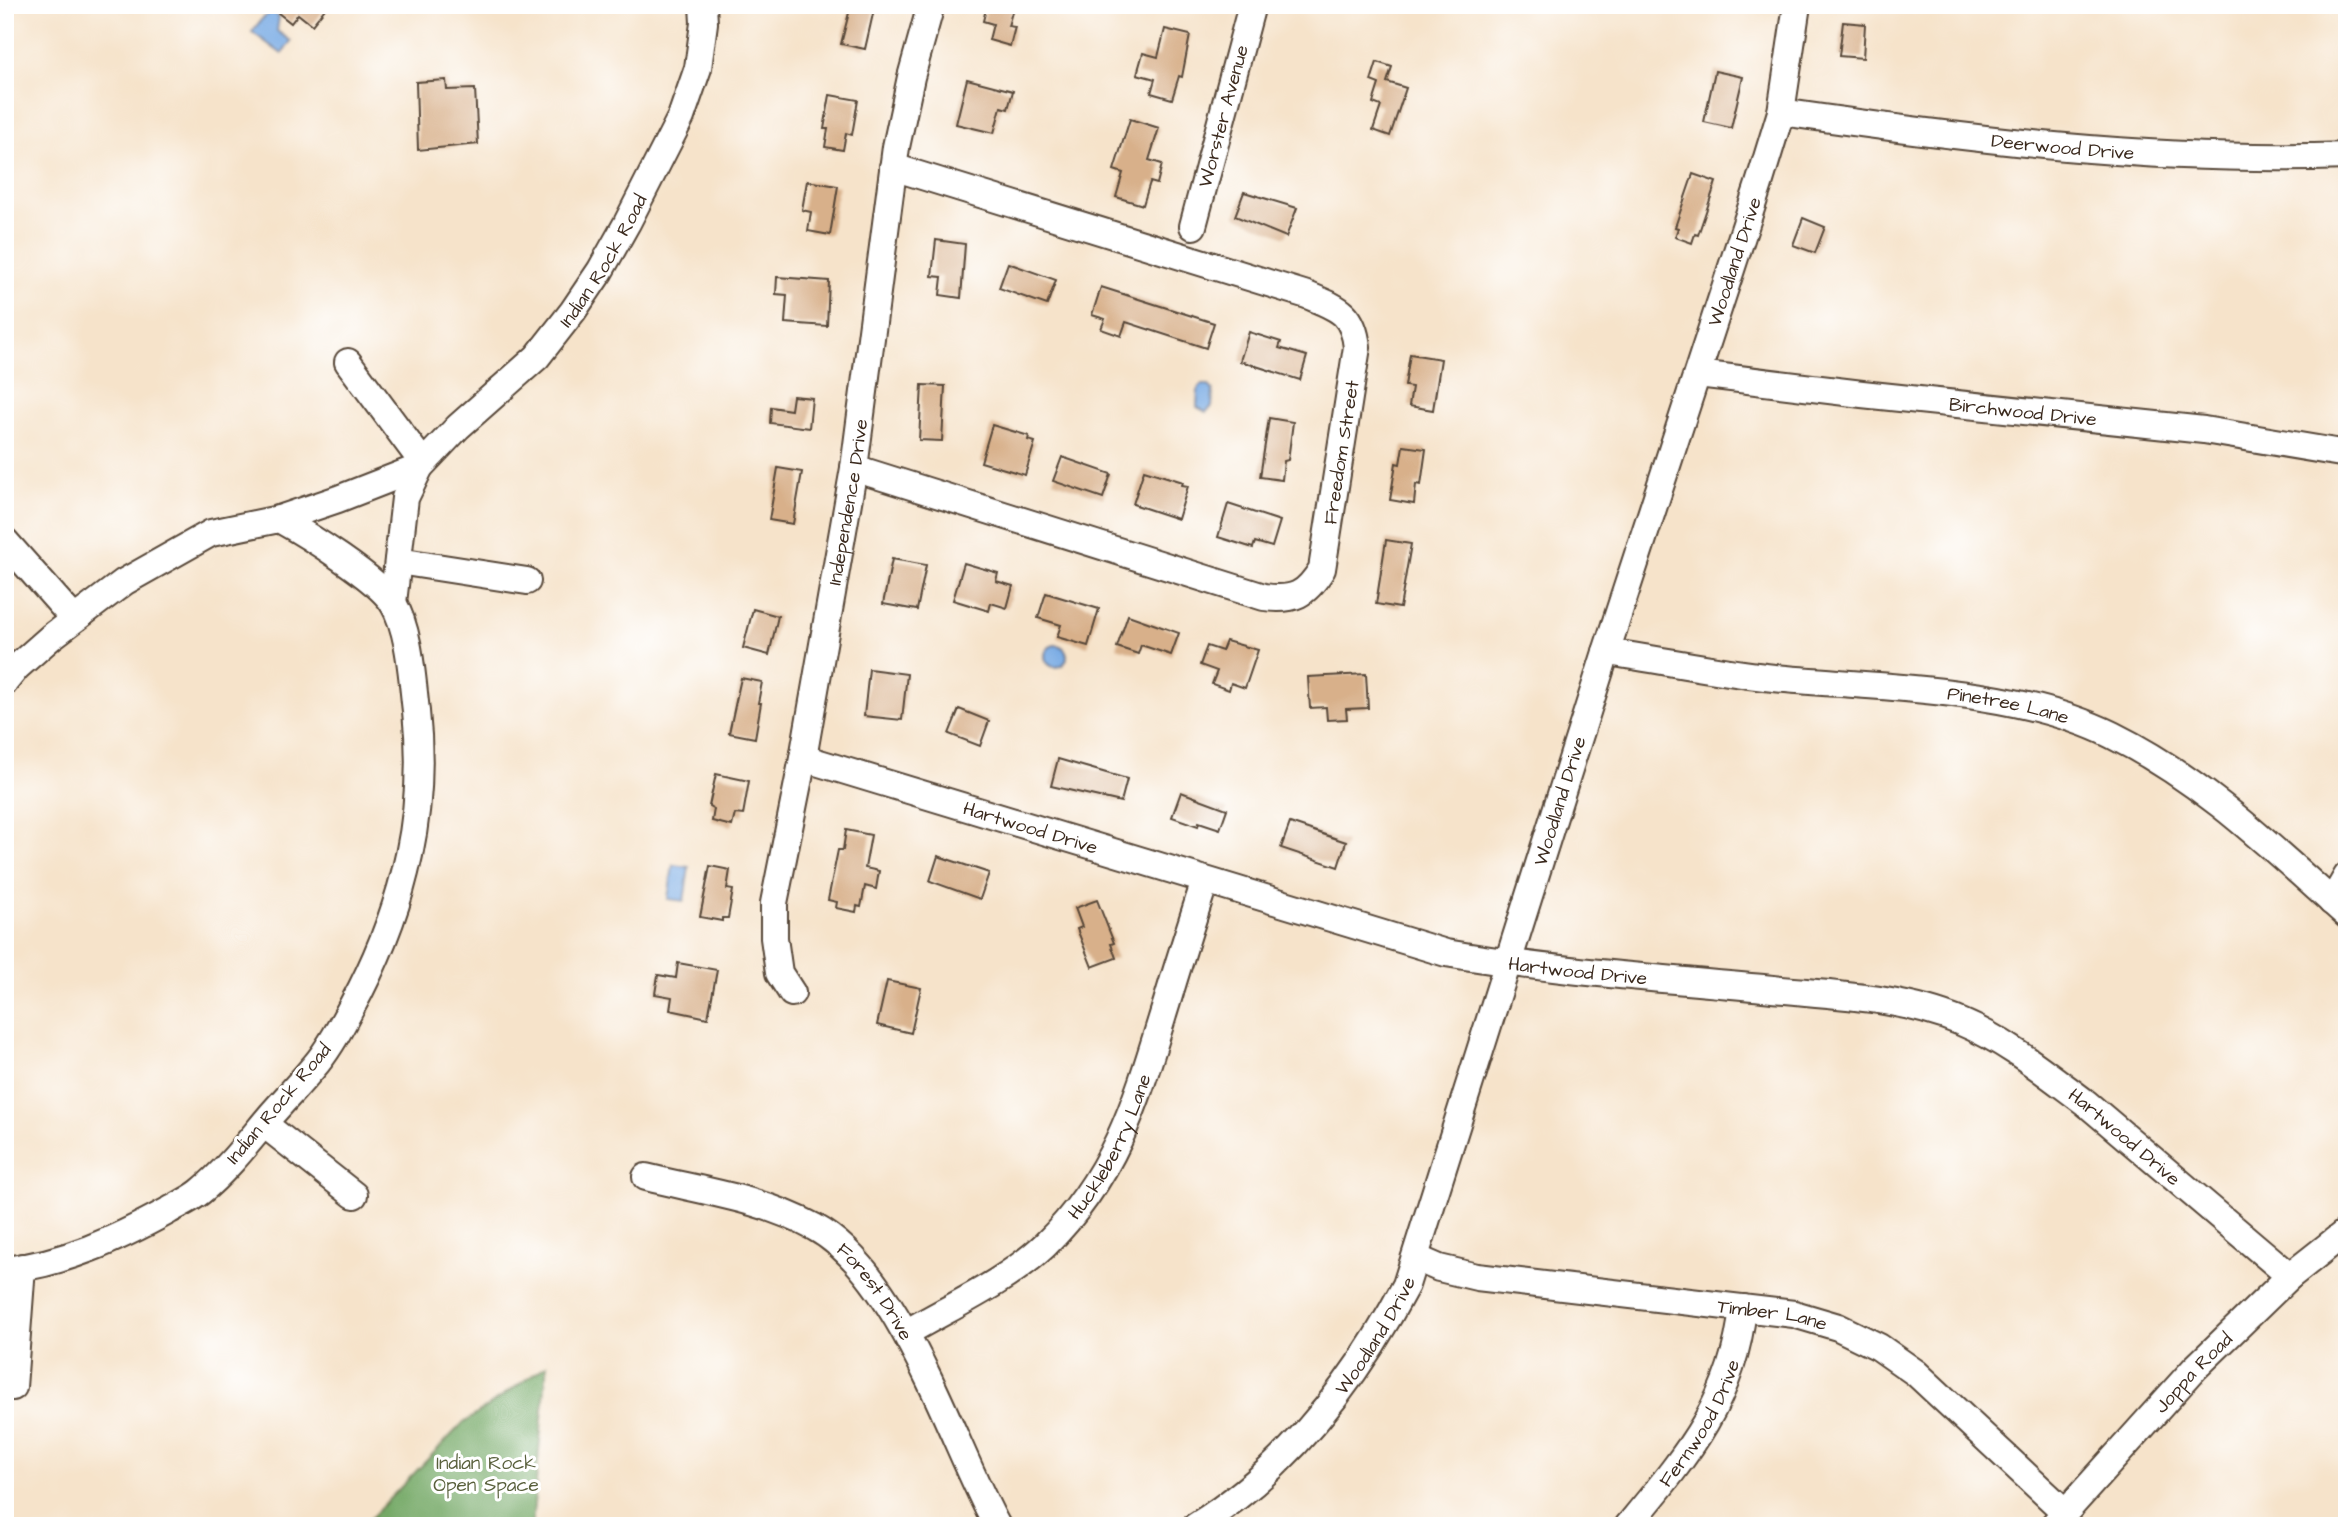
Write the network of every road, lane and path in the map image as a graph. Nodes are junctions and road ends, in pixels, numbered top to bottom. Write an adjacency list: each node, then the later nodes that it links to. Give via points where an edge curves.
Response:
1 (703, 5): 12 (street, Indian Rock Road, via 698,68 681,117 600,271 537,357)
2 (931, 5): 7 (street, Independence Drive)
3 (1252, 5): 8 (street, Worster Avenue)
4 (1797, 5): 5 (street, Woodland Drive)
5 (1781, 112): 6 (street, Deerwood Drive, via 2038,144 2186,155); 10 (street, Woodland Drive)
6 (2347, 156)
7 (893, 167): 13 (street, Independence Drive); 13 (street, Freedom Street, via 1307,295 1348,316 1356,346 1322,569 1300,595 1283,599 1253,594)
8 (1193, 226)
9 (348, 362): 12 (street)
10 (1698, 374): 11 (street, Birchwood Drive, via 2204,430); 20 (street, Woodland Drive)
11 (2347, 454)
12 (422, 465): 14 (street, Indian Rock Road); 16 (street, Indian Rock Road, via 404,498)
13 (854, 468): 22 (street, Independence Drive)
14 (279, 519): 18 (street, Indian Rock Road, via 377,585); 19 (street, Indian Rock Road, via 211,533 124,582)
15 (5, 541): 19 (street)
16 (398, 561): 17 (street); 18 (street, Indian Rock Road)
17 (527, 582)
18 (393, 603): 28 (street, Indian Rock Road, via 404,631 420,745 413,842 399,900 378,956 350,1010 318,1062)
19 (74, 619): 21 (street, Indian Rock Road)
20 (1606, 652): 25 (street, Pinetree Lane, via 1770,677 1978,698 2067,718 2110,734 2190,781); 26 (street, Woodland Drive)
21 (5, 681)
22 (803, 758): 24 (street, Hartwood Drive); 27 (street, Independence Drive, via 774,904 779,973)
23 (2347, 876): 25 (street)
24 (1205, 880): 26 (street, Hartwood Drive, via 1446,953); 36 (street, Huckleberry Lane, via 1145,1078 1107,1167 1078,1209 1044,1246)
25 (2339, 908)
26 (1507, 963): 32 (street, Woodland Drive); 34 (street, Hartwood Drive, via 1863,999 1930,1011 1962,1023 2086,1103)
27 (792, 993)
28 (264, 1124): 30 (street); 33 (street, Indian Rock Road, via 199,1193 102,1244 56,1261)
29 (646, 1177): 36 (street, Forest Drive, via 753,1203 815,1227 842,1245 862,1267)
30 (354, 1195)
31 (2347, 1231): 34 (street, Joppa Road)
32 (1416, 1258): 35 (street, Timber Lane, via 1477,1277); 40 (street, Woodland Drive, via 1393,1310 1317,1418 1253,1486)
33 (14, 1269): 37 (street)
34 (2290, 1276): 38 (street, Joppa Road, via 2195,1368)
35 (1743, 1308): 38 (street, Timber Lane, via 1794,1314 1838,1327 1879,1347 1916,1373); 41 (street, Fernwood Drive, via 1740,1338 1708,1421)
36 (906, 1333): 39 (street, Forest Drive)
37 (13, 1387)
38 (2059, 1519)
39 (997, 1526)
40 (1196, 1526)
41 (1628, 1526)

